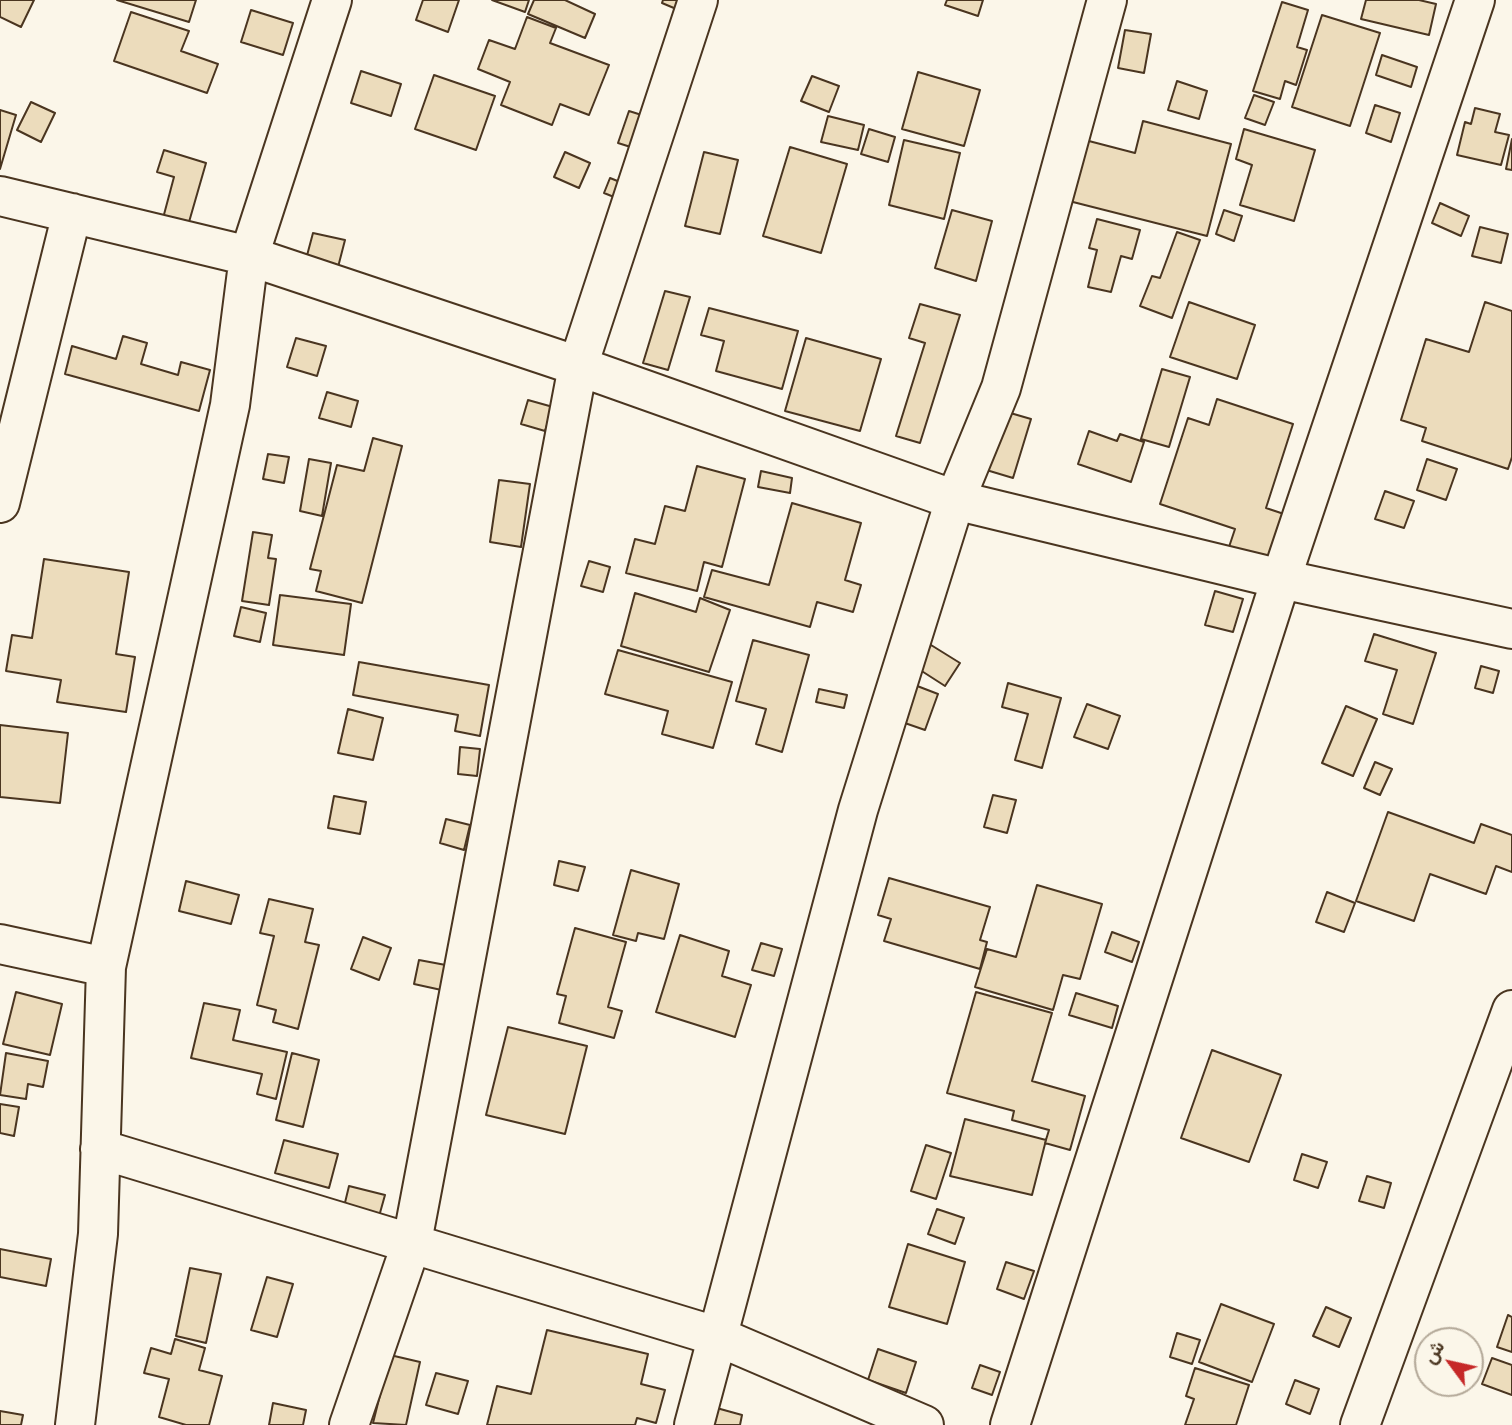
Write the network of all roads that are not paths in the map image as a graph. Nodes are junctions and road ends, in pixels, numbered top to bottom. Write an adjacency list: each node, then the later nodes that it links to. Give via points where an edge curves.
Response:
1 (332, 0): 7 (street)
2 (698, 0): 8 (street)
3 (1107, 0): 9 (street, via 1001,388)
4 (1475, 0): 11 (street)
5 (0, 196): 6 (street)
6 (72, 214): 7 (street); 10 (street)
7 (249, 256): 8 (street); 14 (street, via 230,405)
8 (578, 366): 9 (street); 17 (street)
9 (955, 500): 11 (street); 18 (street, via 858,810)
10 (0, 503)
11 (1281, 579): 12 (street); 23 (street)
12 (1512, 629)
13 (0, 944): 14 (street)
14 (106, 967): 16 (street)
15 (1512, 1010): 24 (street)
16 (100, 1149): 17 (street); 19 (street, via 98,1234)
17 (412, 1242): 18 (street); 20 (street)
18 (719, 1337): 21 (street); 22 (street)
19 (75, 1425)
20 (349, 1425)
21 (694, 1425)
22 (924, 1425)
23 (1010, 1425)
24 (1360, 1425)

